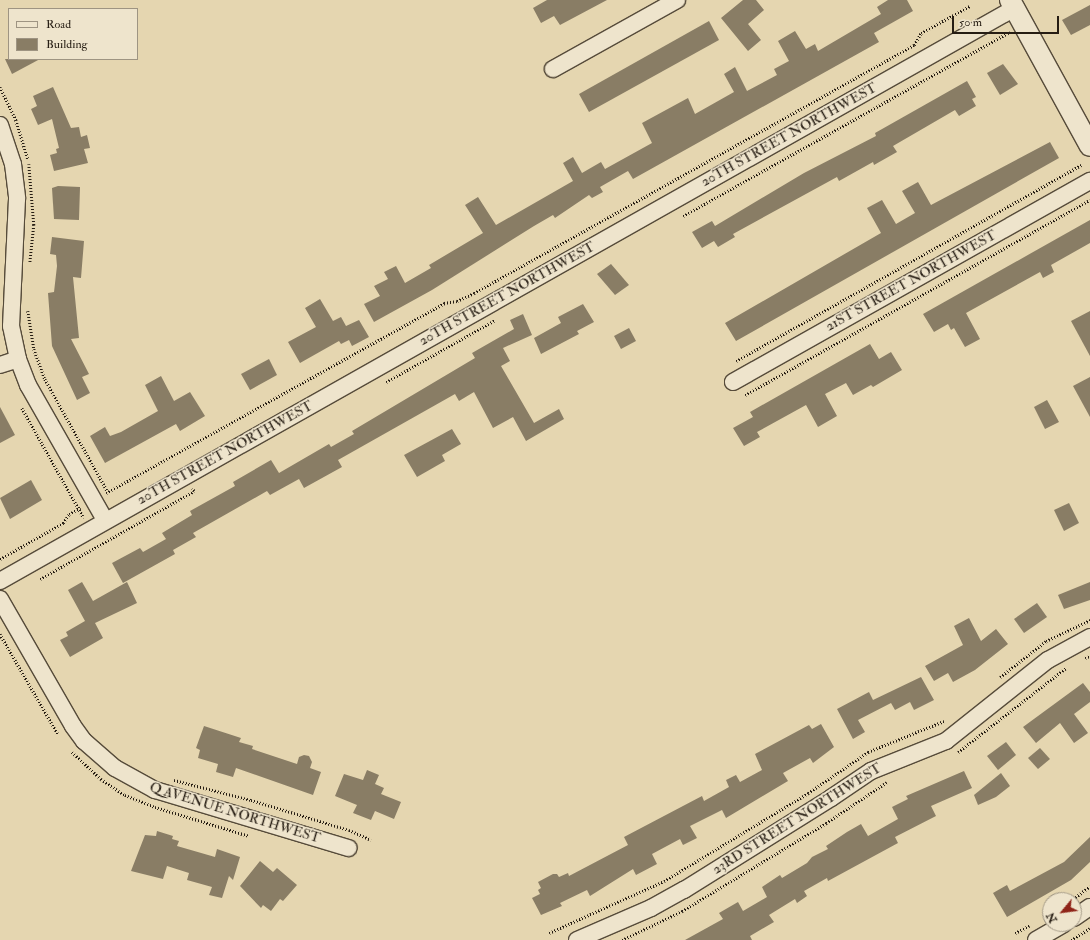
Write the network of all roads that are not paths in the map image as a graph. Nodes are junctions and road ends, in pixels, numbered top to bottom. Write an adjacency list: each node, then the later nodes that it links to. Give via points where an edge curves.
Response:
1 (677, 0): 3 (street)
2 (1012, 4): 5 (street); 10 (street, 20TH STREET NORTHWEST)
3 (553, 69)
4 (0, 125): 7 (street, via 14,164 17,199 11,326)
5 (1090, 146)
6 (1090, 181): 9 (street, 21ST STREET NORTHWEST)
7 (18, 359): 8 (street); 10 (street, via 28,385)
8 (0, 365)
9 (732, 382)
10 (105, 520): 11 (street, 20TH STREET NORTHWEST)
11 (0, 581)
12 (0, 599): 14 (street, Q AVENUE NORTHWEST, via 73,726 84,741 116,768 156,790)
13 (1090, 637): 16 (street, 23RD STREET NORTHWEST, via 1048,660 946,741 871,770 684,890 651,908)
14 (348, 848)
15 (1050, 932): 17 (street)
16 (577, 940)
17 (1036, 940)

